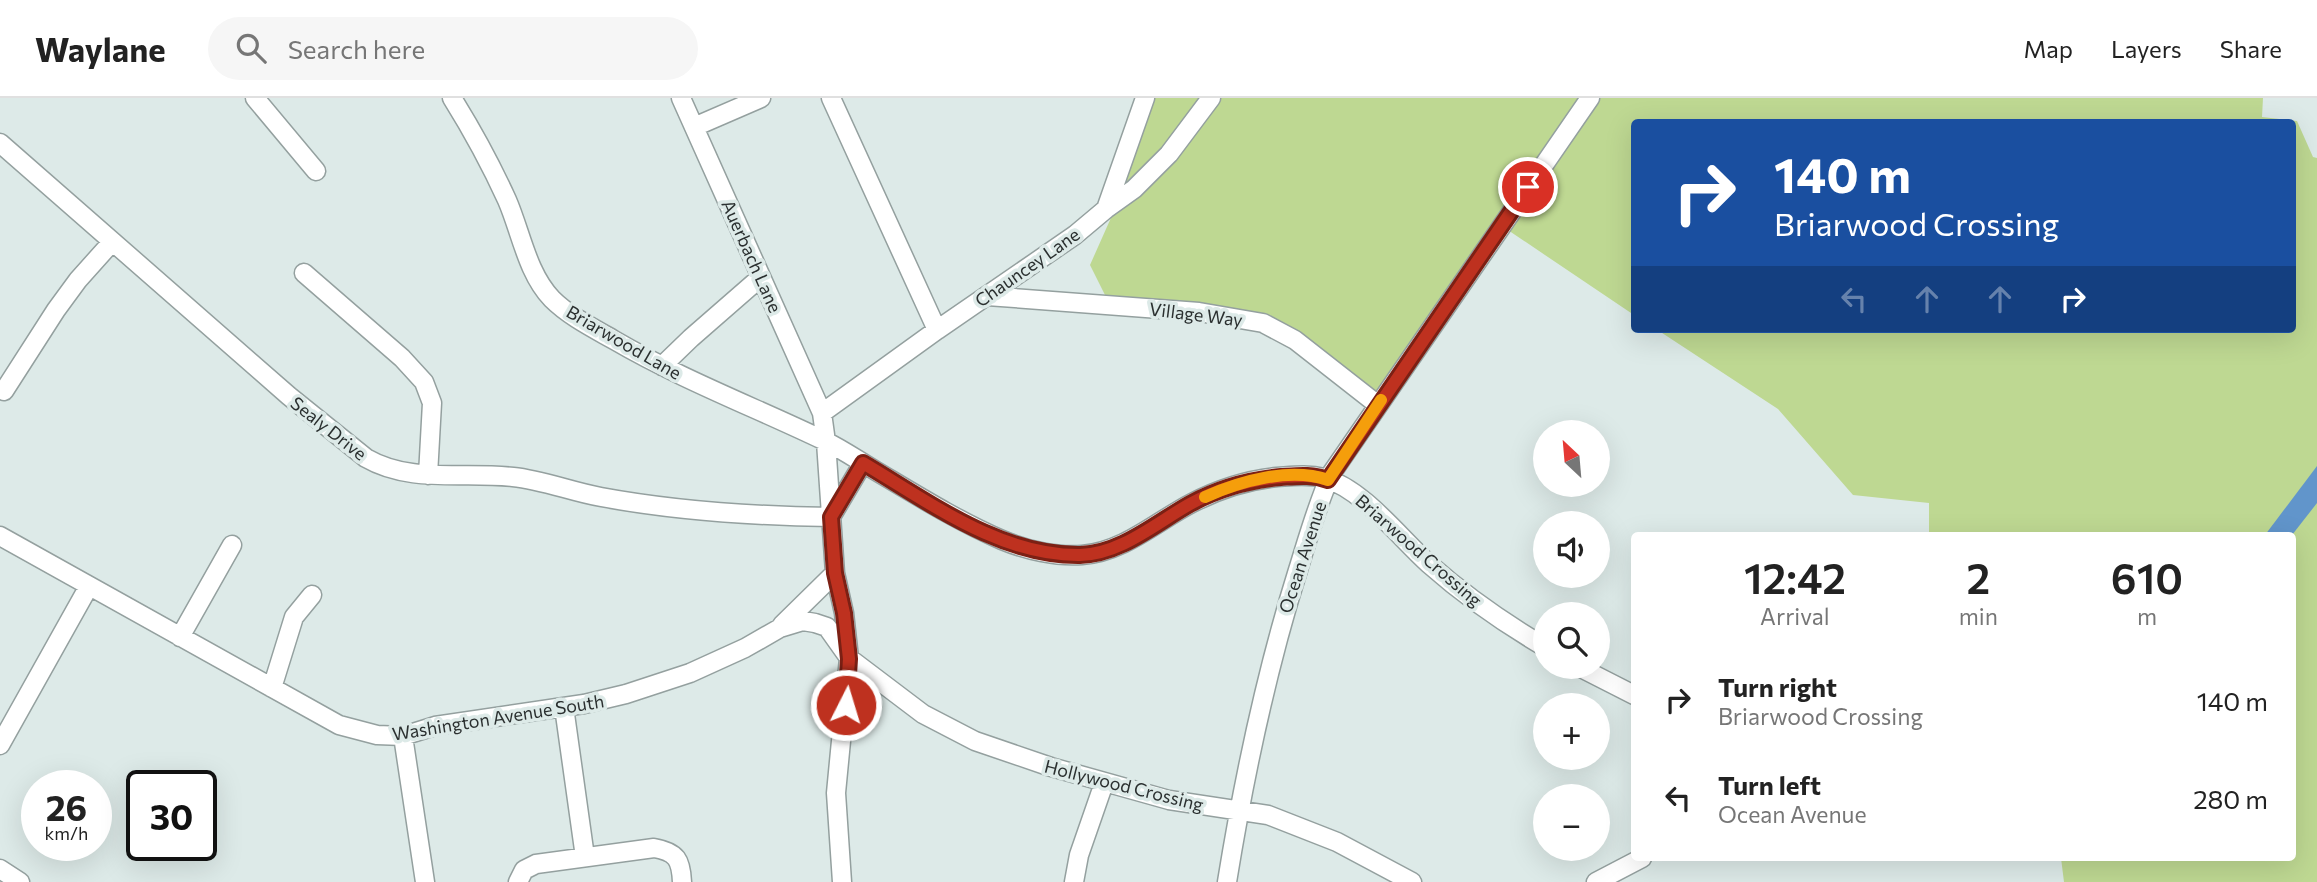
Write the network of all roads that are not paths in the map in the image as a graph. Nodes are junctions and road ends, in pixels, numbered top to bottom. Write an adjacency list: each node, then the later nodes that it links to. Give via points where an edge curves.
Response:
1 (255, 98): 11 (street)
2 (452, 98): 18 (street, Briarwood Lane, via 507,200 545,291 585,324)
3 (681, 98): 9 (street, Auerbach Lane)
4 (761, 98): 9 (street)
5 (831, 98): 17 (street)
6 (1145, 98): 12 (street)
7 (1211, 98): 12 (street, Chauncey Lane, via 1154,169)
8 (1590, 98): 20 (street, Ocean Avenue)
9 (694, 127): 15 (street, Auerbach Lane)
10 (0, 143): 13 (street, Sealy Drive)
11 (316, 171)
12 (1106, 209): 16 (street, Chauncey Lane)
13 (113, 242): 19 (street, via 55,310); 24 (street, Sealy Drive, via 366,458 395,471)
14 (304, 272): 24 (street, via 424,382 432,403)
15 (761, 277): 18 (street); 21 (street, Auerbach Lane)
16 (986, 296): 17 (street, Chauncey Lane); 20 (street, Village Way, via 1199,312 1263,323 1295,340)
17 (937, 330): 21 (street, Chauncey Lane)
18 (662, 366): 22 (street, Briarwood Lane)
19 (4, 391)
20 (1378, 405): 25 (street, Ocean Avenue)
21 (822, 414): 22 (street, Auerbach Lane)
22 (826, 442): 23 (street, Briarwood Crossing); 26 (street, Auerbach Lane)
23 (863, 463): 25 (street, Briarwood Crossing, via 946,513 1005,541 1044,552 1083,555 1132,539 1232,485 1304,475); 26 (street)
24 (428, 475): 26 (street, Sealy Drive, via 516,477 600,497 686,510)
25 (1328, 480): 34 (street, Briarwood Crossing, via 1362,500 1466,594); 43 (street, Ocean Avenue, via 1282,622)
26 (831, 517): 29 (street, Auerbach Lane)
27 (0, 536): 30 (street, Washington Avenue South)
28 (232, 545): 33 (street)
29 (835, 573): 32 (street, Washington Avenue South); 35 (street, Auerbach Lane)
30 (89, 586): 33 (street, Washington Avenue South); 41 (street)
31 (312, 594): 37 (street, via 293,617)
32 (780, 628): 35 (street, Washington Avenue South, via 803,621 827,627); 39 (street, Washington Avenue South, via 690,673 626,694)
33 (180, 636): 37 (street, Washington Avenue South)
34 (1533, 639)
35 (849, 659): 42 (street, Hollywood Crossing, via 923,714 975,741); 51 (street, Auerbach Lane, via 836,793)
36 (1603, 679): 38 (street)
37 (272, 688): 40 (street, Washington Avenue South, via 339,725 377,736)
38 (1631, 693)
39 (564, 706): 40 (street, Washington Avenue South, via 435,726); 44 (street)
40 (403, 736): 48 (street)
41 (0, 745)
42 (1104, 783): 43 (street, Hollywood Crossing); 52 (street)
43 (1240, 812): 53 (street, Ocean Avenue); 54 (street, Hollywood Crossing, via 1268,815 1309,830)
44 (585, 857): 49 (street, via 536,864 524,870); 50 (street, via 666,850 678,860)
45 (1636, 861): 55 (street)
46 (0, 869): 47 (street)
47 (20, 882)
48 (425, 882)
49 (518, 882)
50 (682, 882)
51 (842, 882)
52 (1074, 882)
53 (1227, 882)
54 (1412, 882)
55 (1596, 882)

